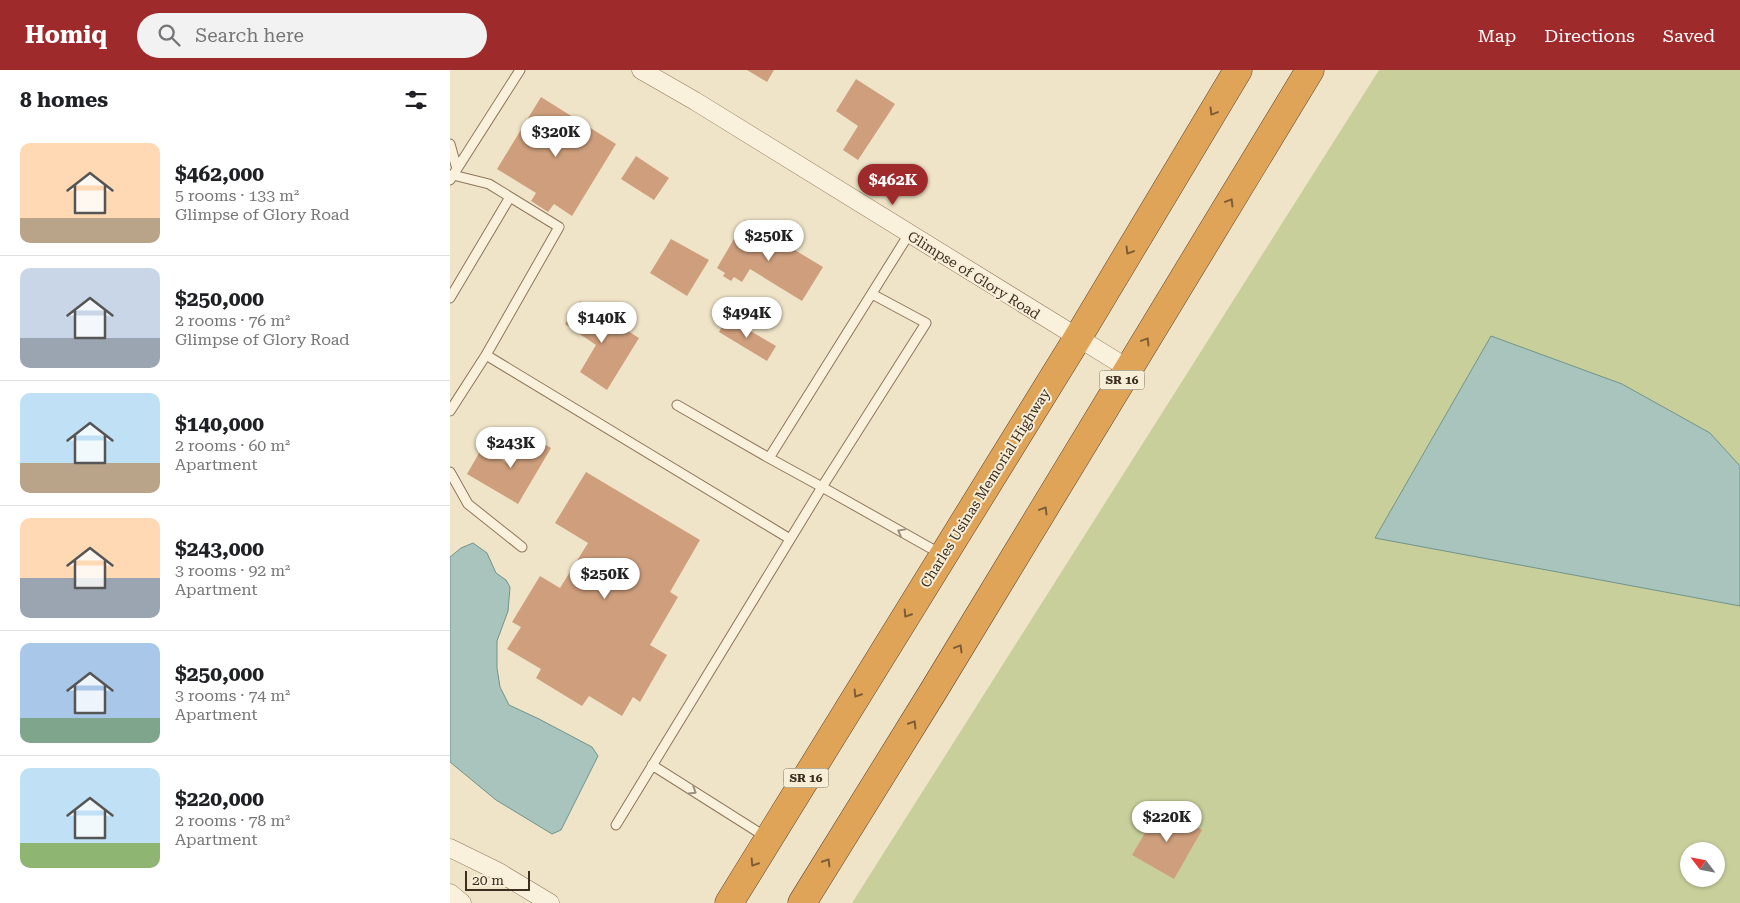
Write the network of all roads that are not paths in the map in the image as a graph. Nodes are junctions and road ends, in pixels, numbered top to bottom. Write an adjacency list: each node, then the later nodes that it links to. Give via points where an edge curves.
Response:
1 (520, 70): 6 (lane)
2 (641, 70): 8 (street, Glimpse of Glory Road)
3 (1238, 70): 11 (highway, Charles Usinas Memorial Highway / SR 16, one-way to 11)
4 (1310, 70): 13 (highway, SR 16, one-way to 4)
5 (450, 144): 6 (lane)
6 (453, 175): 7 (lane, via 489,184)
7 (510, 197): 10 (lane); 12 (lane, via 559,227)
8 (909, 234): 9 (lane); 11 (street, Glimpse of Glory Road)
9 (872, 294): 16 (lane); 18 (lane, via 926,324)
10 (450, 298)
11 (1078, 338): 13 (street, Glimpse of Glory Road); 21 (highway, Charles Usinas Memorial Highway / SR 16)
12 (486, 355): 15 (lane); 19 (lane)
13 (1129, 369): 30 (highway, SR 16, one-way to 13)
14 (676, 405): 16 (lane)
15 (450, 411)
16 (769, 458): 18 (lane)
17 (450, 472): 20 (lane, via 468,504)
18 (822, 487): 19 (lane); 21 (lane, one-way to 18)
19 (790, 539): 22 (lane)
20 (522, 547)
21 (943, 556): 24 (highway, Charles Usinas Memorial Highway / SR 16, one-way to 24)
22 (652, 765): 23 (lane); 24 (lane, one-way to 24)
23 (616, 824)
24 (769, 838): 29 (highway, Charles Usinas Memorial Highway / SR 16, one-way to 29)
25 (450, 848): 27 (street, via 497,871)
26 (450, 893): 28 (street)
27 (538, 900)
28 (462, 903)
29 (729, 903)
30 (802, 903)

